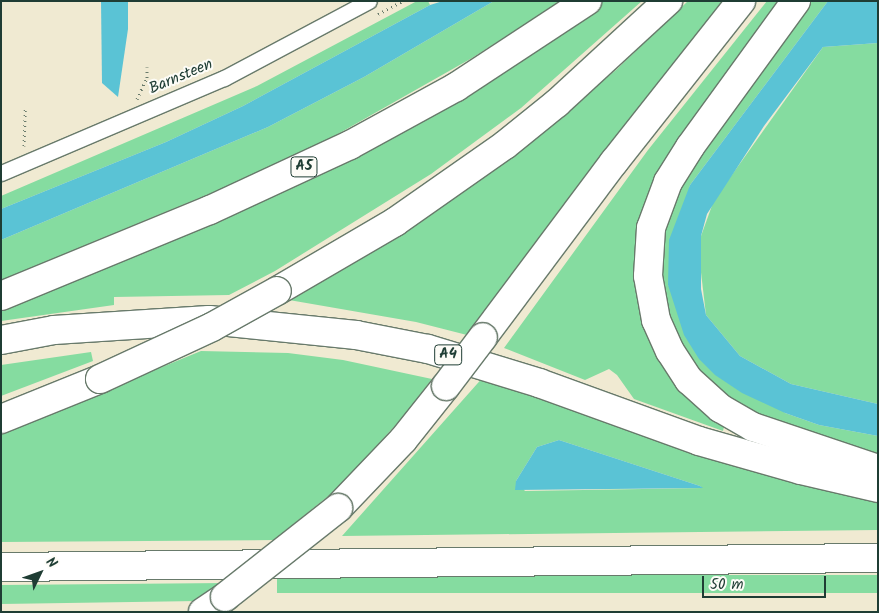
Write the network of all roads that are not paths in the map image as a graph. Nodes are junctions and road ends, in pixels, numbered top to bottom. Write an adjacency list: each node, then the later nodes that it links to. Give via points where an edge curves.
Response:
1 (369, 1): 6 (street, Barnsteen, via 224,78)
2 (587, 1): 7 (highway, A5, via 456,87 350,145 210,210)
3 (668, 1): 9 (highway, bridge, via 557,103 395,222 212,327 100,379)
4 (741, 1): 14 (highway, bridge, via 403,440 338,508 302,539)
5 (796, 1): 10 (highway, via 668,182 651,228 648,276 652,302 670,351 689,380 720,408 752,427)
6 (1, 173)
7 (1, 296)
8 (1, 340): 11 (highway, A4, via 54,330 209,320 356,335 428,349 539,384 699,441)
9 (1, 419)
10 (878, 469)
11 (878, 488)
12 (878, 558): 13 (highway)
13 (1, 567)
14 (203, 612)

